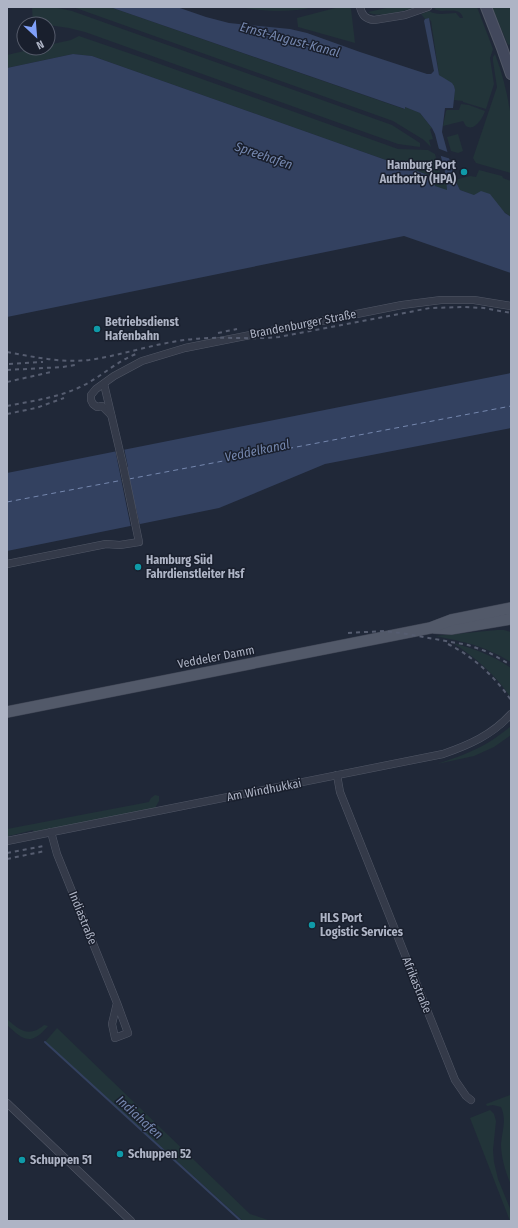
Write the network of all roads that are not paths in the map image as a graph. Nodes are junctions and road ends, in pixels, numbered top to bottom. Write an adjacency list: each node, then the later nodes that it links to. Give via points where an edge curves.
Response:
1 (360, 7): 2 (street, via 364,16 374,20 406,15)
2 (428, 7)
3 (486, 7): 4 (street)
4 (511, 74)
5 (511, 306): 6 (street, Brandenburger Straße, via 474,300 441,300 402,305 185,348 142,361 120,371)
6 (104, 384): 7 (street, Brandenburger Straße); 8 (street, Brandenburger Straße, via 96,390 91,400 97,407)
7 (108, 400): 8 (street); 9 (street, Brandenburger Straße)
8 (102, 406): 9 (street, Brandenburger Straße)
9 (111, 415): 10 (street, Brandenburger Straße, via 139,542 106,544)
10 (7, 564)
11 (511, 608): 13 (main road, Veddeler Damm, via 450,620)
12 (511, 619): 13 (main road, Veddeler Damm, via 451,629)
13 (430, 628): 14 (main road, Veddeler Damm)
14 (7, 712)
15 (511, 714): 16 (street, Am Windhukkai, via 487,735 458,749 431,757)
16 (337, 775): 17 (street, Am Windhukkai); 20 (street, Afrikastraße, via 340,792 455,1080)
17 (51, 832): 18 (street, Am Windhukkai); 19 (street, Indiastraße, via 57,854)
18 (7, 842)
19 (117, 1002)
20 (471, 1100)
21 (7, 1103): 22 (street)
22 (131, 1221)

